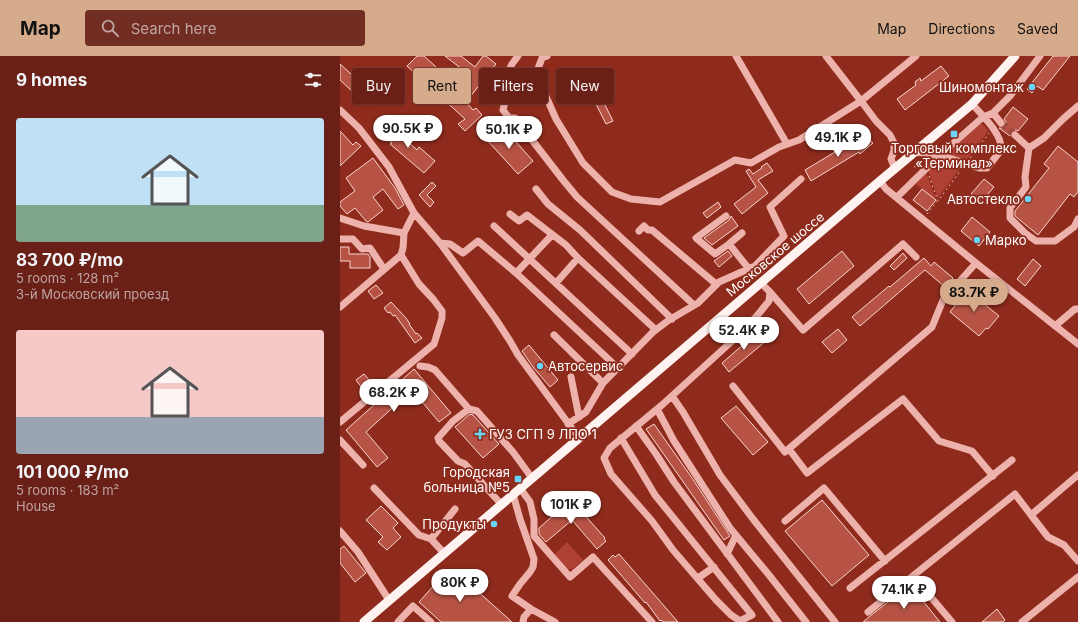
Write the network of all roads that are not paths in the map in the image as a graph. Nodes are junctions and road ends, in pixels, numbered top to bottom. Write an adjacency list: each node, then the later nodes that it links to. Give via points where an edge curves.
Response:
1 (518, 56): 8 (street)
2 (547, 56): 18 (street, via 542,58 536,74 560,125 582,163 612,192 631,200 660,202 735,160 751,163)
3 (736, 56): 18 (street)
4 (826, 56): 9 (street)
5 (916, 56): 9 (street)
6 (1015, 56): 11 (main road, Московское шоссе)
7 (1040, 56): 14 (street, via 1010,96)
8 (510, 68)
9 (861, 101): 18 (street, via 799,140); 22 (street, via 894,143 891,159)
10 (504, 104): 52 (street, via 503,110 509,118 515,118 577,197)
11 (972, 104): 15 (street); 20 (main road, Московское шоссе)
12 (1078, 106): 19 (street, via 1044,138)
13 (340, 110): 27 (street, via 359,128 389,167)
14 (993, 113): 15 (street); 16 (street)
15 (983, 117): 21 (street); 21 (street, via 993,128 1001,146 1001,150 987,168 979,168)
16 (1000, 123)
17 (1015, 135): 19 (street)
18 (787, 144)
19 (1028, 148): 31 (street, via 1026,187 1010,208 1010,218 1036,241 1055,241 1074,227)
20 (916, 152): 21 (street); 22 (main road, Московское шоссе)
21 (940, 155): 26 (street)
22 (895, 169): 24 (main road, Московское шоссе)
23 (801, 179): 46 (street, via 770,207 784,236 756,266)
24 (880, 181): 26 (street); 49 (main road, Московское шоссе)
25 (536, 189): 55 (street, via 548,204 580,230)
26 (897, 197): 44 (street)
27 (414, 213): 34 (street); 38 (street)
28 (510, 214): 36 (street, via 519,221 527,215)
29 (726, 216): 39 (street, via 696,238 715,254)
30 (340, 218): 34 (street, via 364,226)
31 (1078, 219)
32 (494, 226): 42 (street)
33 (639, 231): 50 (street, via 644,226 652,230)
34 (404, 233): 40 (street)
35 (742, 233): 39 (street)
36 (552, 234): 42 (street); 43 (street)
37 (340, 238): 45 (street, via 353,239 362,249 370,248)
38 (440, 243): 47 (street, via 450,244 463,253 478,241); 71 (street)
39 (729, 244): 46 (street)
40 (401, 255): 45 (street); 70 (street, via 419,284 442,311 434,344)
41 (916, 257): 51 (street, via 903,244 803,330)
42 (530, 258): 47 (street); 48 (street)
43 (578, 258): 48 (street); 57 (street)
44 (976, 263): 56 (street); 76 (street, via 943,300 932,327)
45 (384, 269): 53 (street)
46 (749, 269): 50 (street)
47 (516, 273): 62 (street)
48 (556, 283): 60 (street)
49 (762, 283): 51 (street); 73 (main road, Московское шоссе)
50 (716, 284): 52 (street)
51 (770, 292): 66 (street, via 769,301 756,317)
52 (694, 305): 55 (street)
53 (340, 307)
54 (1078, 308): 56 (street)
55 (672, 318): 57 (street)
56 (1055, 326): 59 (street)
57 (656, 330): 60 (street)
58 (554, 336): 64 (street)
59 (1078, 344)
60 (632, 354): 62 (street)
61 (420, 366): 67 (street, via 435,370)
62 (618, 368): 64 (street)
63 (571, 377): 69 (street)
64 (603, 383): 69 (street, via 586,412)
65 (733, 386): 76 (street, via 785,452)
66 (672, 396): 68 (street); 111 (street, via 720,475)
67 (469, 409): 81 (street, via 477,411); 84 (street, via 453,421 438,438 439,441 458,461 465,464)
68 (657, 409): 72 (street); 89 (street, via 694,473)
69 (579, 416): 71 (street)
70 (340, 422)
71 (568, 424): 73 (street)
72 (636, 426): 74 (street); 92 (street)
73 (579, 438): 81 (main road, Московское шоссе)
74 (621, 438): 95 (street, via 655,495); 98 (street, via 604,458 611,474)
75 (340, 440): 78 (street)
76 (789, 449): 80 (street, via 807,473 903,399 939,441 972,451)
77 (1012, 460): 80 (street)
78 (363, 465)
79 (1078, 475): 86 (street)
80 (993, 476): 93 (street)
81 (532, 478): 83 (main road, Московское шоссе)
82 (374, 488): 90 (street, via 420,535)
83 (516, 491): 84 (main road, Московское шоссе); 101 (street, via 520,519 534,559 533,567 512,596); 108 (street, via 530,502 534,536 570,577 593,556)
84 (501, 504): 91 (main road, Московское шоссе)
85 (455, 509): 90 (street)
86 (1032, 515): 94 (street, via 1048,537 1064,545); 96 (street, via 1015,494)
87 (785, 521): 93 (street, via 824,488)
88 (341, 534): 100 (street, via 358,552)
89 (736, 535): 92 (street); 110 (street)
90 (431, 539): 91 (street)
91 (444, 553): 100 (main road, Московское шоссе)
92 (727, 554): 109 (street)
93 (885, 561): 99 (street)
94 (1078, 561)
95 (714, 567): 98 (street); 98 (street, via 752,615 740,621 731,615)
96 (912, 576): 102 (street); 112 (street)
97 (1078, 577): 113 (street)
98 (698, 578)
99 (850, 588)
100 (389, 600): 103 (main road, Московское шоссе)
101 (532, 609): 106 (street, via 524,617); 107 (street)
102 (868, 612)
103 (369, 620)
104 (398, 622): 105 (street, via 413,606)
105 (431, 622)
106 (523, 622)
107 (554, 622)
108 (652, 622)
109 (778, 622)
110 (806, 622)
111 (835, 622)
112 (952, 622)
113 (1022, 622)

